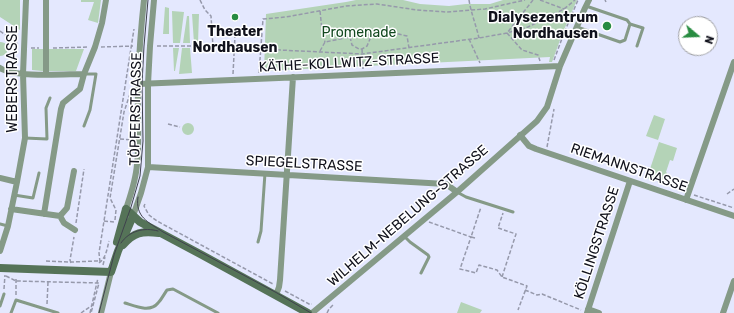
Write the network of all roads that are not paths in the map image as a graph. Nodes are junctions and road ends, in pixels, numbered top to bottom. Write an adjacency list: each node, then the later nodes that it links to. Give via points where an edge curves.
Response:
1 (26, 0): 13 (street, WEBERSTRASSE)
2 (46, 0): 14 (street)
3 (106, 0): 15 (street, via 95,47)
4 (144, 0): 17 (street, TÖPFERSTRASSE)
5 (154, 0): 18 (street, TÖPFERSTRASSE)
6 (588, 3): 7 (lane, via 627,20); 8 (street, WILHELM-NEBELUNG-STRASSE)
7 (630, 24): 8 (lane, via 625,40 620,42); 9 (lane, via 643,28)
8 (577, 27): 11 (street, WILHELM-NEBELUNG-STRASSE)
9 (637, 46)
10 (734, 62): 33 (street)
11 (557, 66): 16 (street, KÄTHE-KOLLWITZ-STRASSE); 21 (street, WILHELM-NEBELUNG-STRASSE, via 547,107 537,121)
12 (1, 70): 13 (street)
13 (23, 74): 14 (street); 22 (street, WEBERSTRASSE)
14 (46, 74): 15 (street)
15 (84, 74): 20 (lane, via 96,74 90,110); 37 (street, via 80,89 63,103 61,109)
16 (293, 77): 18 (street, KÄTHE-KOLLWITZ-STRASSE); 27 (street)
17 (138, 84): 18 (street, KÄTHE-KOLLWITZ-STRASSE); 35 (street, TÖPFERSTRASSE, via 137,165)
18 (148, 84): 23 (street, TÖPFERSTRASSE)
19 (50, 98): 22 (lane, via 46,108 47,139)
20 (84, 126)
21 (520, 135): 29 (street, RIEMANNSTRASSE, via 529,146); 31 (street, WILHELM-NEBELUNG-STRASSE)
22 (25, 138): 30 (street, WEBERSTRASSE)
23 (148, 167): 26 (street, SPIEGELSTRASSE); 39 (street, TÖPFERSTRASSE)
24 (74, 171): 38 (street, via 67,208)
25 (38, 173): 32 (lane, via 33,198)
26 (265, 173): 27 (street, SPIEGELSTRASSE); 46 (lane)
27 (286, 174): 31 (street, SPIEGELSTRASSE, via 446,184); 53 (street, via 281,272)
28 (0, 178): 30 (street)
29 (630, 181): 33 (street, RIEMANNSTRASSE); 58 (street, KÖLLINGSTRASSE)
30 (17, 182): 32 (street, WEBERSTRASSE)
31 (457, 192): 36 (lane); 45 (street, WILHELM-NEBELUNG-STRASSE)
32 (14, 195): 34 (street, WEBERSTRASSE)
33 (686, 200): 40 (street, RIEMANNSTRASSE)
34 (11, 209): 37 (street); 42 (street, WEBERSTRASSE)
35 (126, 209): 39 (main road); 47 (main road, via 117,242)
36 (513, 212)
37 (44, 214): 38 (street)
38 (60, 216): 43 (street, via 64,223)
39 (133, 216): 44 (main road); 47 (main road)
40 (734, 216)
41 (0, 224): 42 (lane)
42 (8, 226): 48 (street, WEBERSTRASSE)
43 (75, 230)
44 (163, 234): 47 (main road, via 136,233); 53 (main road)
45 (404, 236): 51 (lane, via 429,257); 65 (street, WILHELM-NEBELUNG-STRASSE)
46 (258, 242)
47 (118, 250): 50 (main road)
48 (0, 251)
49 (2, 272): 50 (main road, via 17,269 100,267)
50 (111, 272): 61 (street, via 108,299)
51 (421, 273)
52 (734, 281): 67 (street)
53 (277, 291): 64 (main road)
54 (4, 294): 56 (lane)
55 (125, 303): 57 (lane)
56 (0, 306)
57 (151, 308): 62 (lane); 63 (lane, via 157,305 167,290 173,289)
58 (585, 311): 66 (street)
59 (11, 313): 60 (lane, via 16,300)
60 (58, 313)
61 (101, 313)
62 (152, 313)
63 (218, 313)
64 (308, 313)
65 (312, 313)
66 (599, 313)
67 (724, 313)

